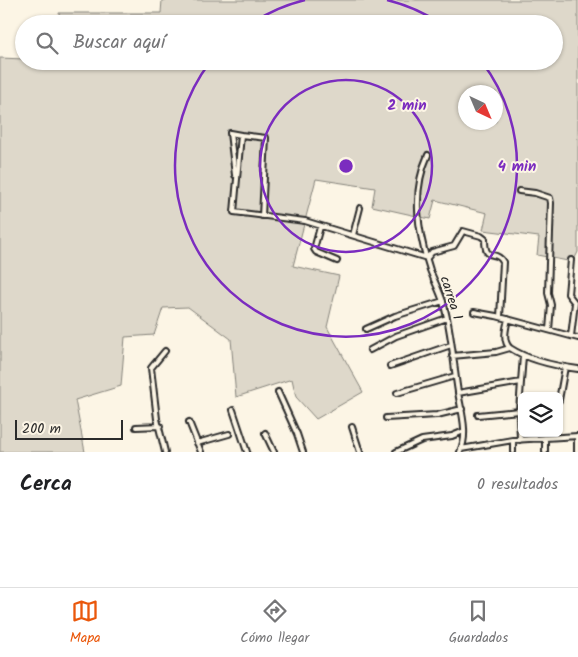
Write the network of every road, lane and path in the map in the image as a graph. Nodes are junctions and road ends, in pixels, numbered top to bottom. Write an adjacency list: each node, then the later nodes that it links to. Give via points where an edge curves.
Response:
1 (241, 136): 3 (street); 3 (street, via 230,133); 6 (street, via 266,138)
2 (428, 156): 9 (street, carrea 1, via 418,186 418,219)
3 (236, 183): 6 (street, via 234,212)
4 (520, 191): 18 (street, via 550,198)
5 (360, 208): 8 (street)
6 (262, 216): 7 (street)
7 (320, 226): 8 (street); 11 (street, via 314,249)
8 (352, 235): 9 (street)
9 (427, 258): 12 (street, carrea 1); 14 (street, via 432,252 454,246 463,231 482,236 486,253 498,256 503,262)
10 (572, 260): 19 (street, via 568,294 575,303)
11 (338, 261)
12 (443, 301): 15 (street, carrea 1); 17 (street)
13 (474, 312): 14 (street)
14 (500, 317): 16 (street)
15 (447, 318): 21 (street, carrea 1); 23 (street, via 396,336)
16 (508, 319): 18 (street); 22 (street, via 505,340)
17 (366, 329)
18 (549, 330): 19 (street)
19 (570, 336): 20 (street)
20 (578, 338)
21 (451, 345): 25 (street, carrea 1); 27 (street)
22 (510, 348): 25 (street); 26 (street)
23 (370, 350)
24 (165, 351): 43 (street, via 151,368)
25 (452, 356): 30 (street, carrea 1)
26 (523, 356): 28 (street); 31 (street)
27 (390, 366)
28 (565, 367): 29 (street); 34 (street)
29 (578, 369)
30 (455, 376): 35 (street); 36 (street, carrea 1)
31 (521, 382): 33 (street); 36 (street)
32 (278, 392): 62 (street)
33 (520, 392)
34 (560, 392)
35 (397, 393)
36 (458, 393): 37 (street, carrea 1)
37 (462, 408): 41 (street, via 437,415); 46 (street, carrea 1)
38 (232, 410): 60 (street)
39 (518, 411): 40 (street)
40 (478, 415)
41 (386, 418)
42 (189, 422): 56 (street)
43 (160, 426): 44 (street); 58 (street)
44 (136, 427)
45 (352, 427): 63 (street)
46 (464, 431): 57 (street, carrea 1); 64 (street, via 422,440)
47 (265, 433): 61 (street)
48 (229, 434): 56 (street)
49 (563, 435): 50 (street)
50 (577, 436): 67 (street)
51 (520, 437): 55 (street)
52 (548, 437): 53 (street)
53 (545, 438): 55 (street); 66 (street)
54 (514, 440): 55 (street); 57 (street); 65 (street)
55 (520, 440)
56 (197, 443): 59 (street)
57 (460, 450)
58 (165, 452)
59 (201, 452)
60 (247, 452)
61 (274, 452)
62 (303, 452)
63 (360, 452)
64 (396, 452)
65 (513, 452)
66 (545, 452)
67 (577, 452)

